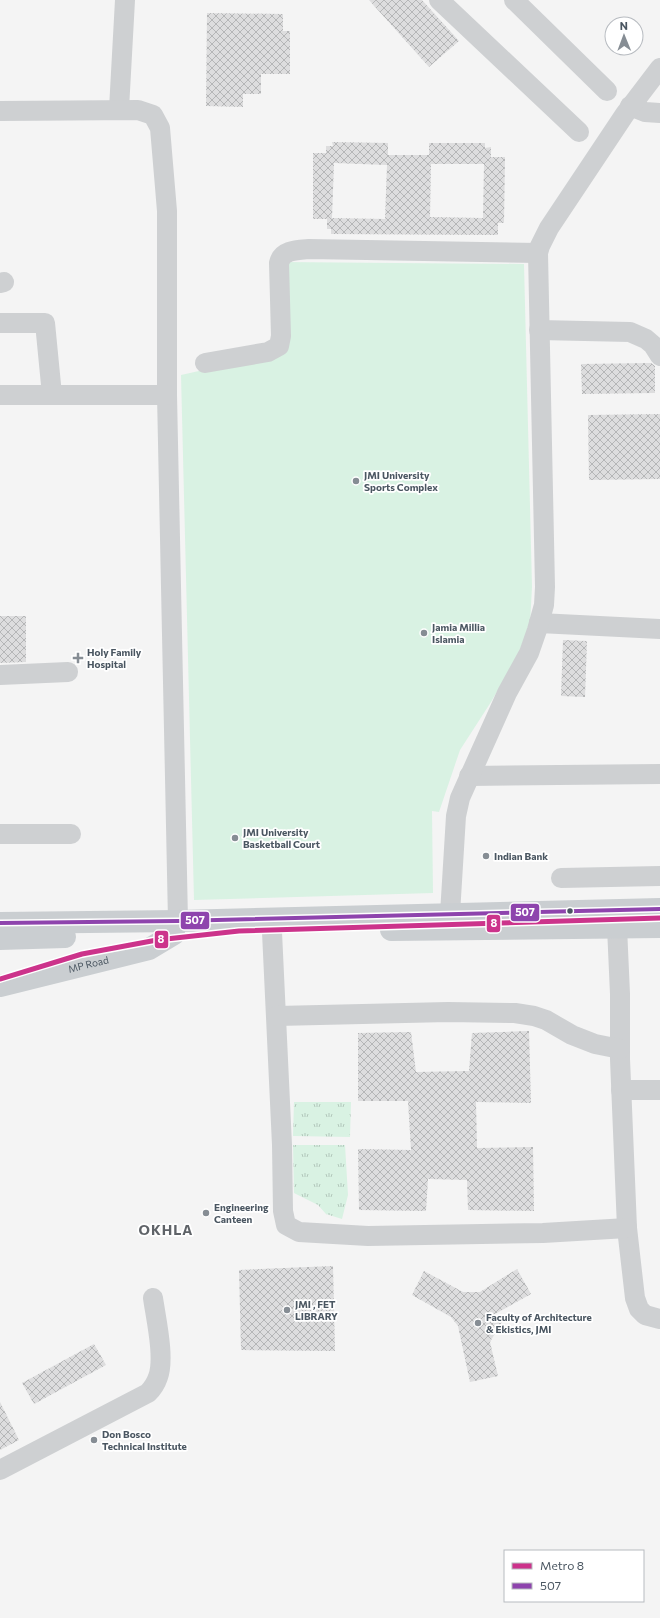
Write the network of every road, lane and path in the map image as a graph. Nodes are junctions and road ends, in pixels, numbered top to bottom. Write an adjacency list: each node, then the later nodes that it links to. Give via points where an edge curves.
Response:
1 (125, 0): 7 (street)
2 (439, 0): 10 (street)
3 (514, 0): 5 (street)
4 (660, 68): 6 (street)
5 (607, 91)
6 (630, 106): 9 (street, via 645,112); 11 (street, via 549,228)
7 (119, 109): 8 (street); 16 (street, via 138,110 153,115 158,122 162,138 167,211)
8 (0, 111)
9 (660, 113)
10 (579, 132)
11 (538, 253): 13 (street); 15 (street, via 309,249 288,252 280,259 279,264 281,336 278,346 268,352)
12 (0, 323): 18 (street, via 45,323)
13 (539, 330): 14 (street, via 630,332 646,339); 19 (street, via 545,587)
14 (660, 356)
15 (205, 363)
16 (168, 394): 18 (street); 32 (street)
17 (0, 395): 18 (street)
18 (52, 395)
19 (539, 624): 20 (street); 24 (street, via 529,653 507,693)
20 (660, 629)
21 (68, 672): 22 (street)
22 (0, 675)
23 (660, 774): 24 (street)
24 (469, 776): 30 (street, via 456,816)
25 (0, 834): 26 (street)
26 (71, 834)
27 (660, 876): 28 (street)
28 (561, 878)
29 (660, 909): 30 (main road)
30 (450, 914): 32 (main road)
31 (0, 923): 32 (main road)
32 (175, 925): 35 (main road); 36 (main road); 37 (main road, MP Road, via 149,949)
33 (660, 926): 34 (main road)
34 (617, 927): 35 (main road); 39 (street)
35 (272, 932): 38 (street)
36 (0, 939)
37 (0, 986)
38 (276, 1016): 39 (street, via 515,1013 546,1020 594,1044); 42 (street, via 283,1211 284,1221 292,1229 299,1232 368,1236)
39 (620, 1049): 40 (street)
40 (621, 1090): 41 (street); 42 (street)
41 (660, 1090)
42 (627, 1228): 44 (street, via 636,1304 645,1315)
43 (153, 1298): 45 (street, via 160,1368 156,1383 148,1393)
44 (660, 1319)
45 (0, 1470)

